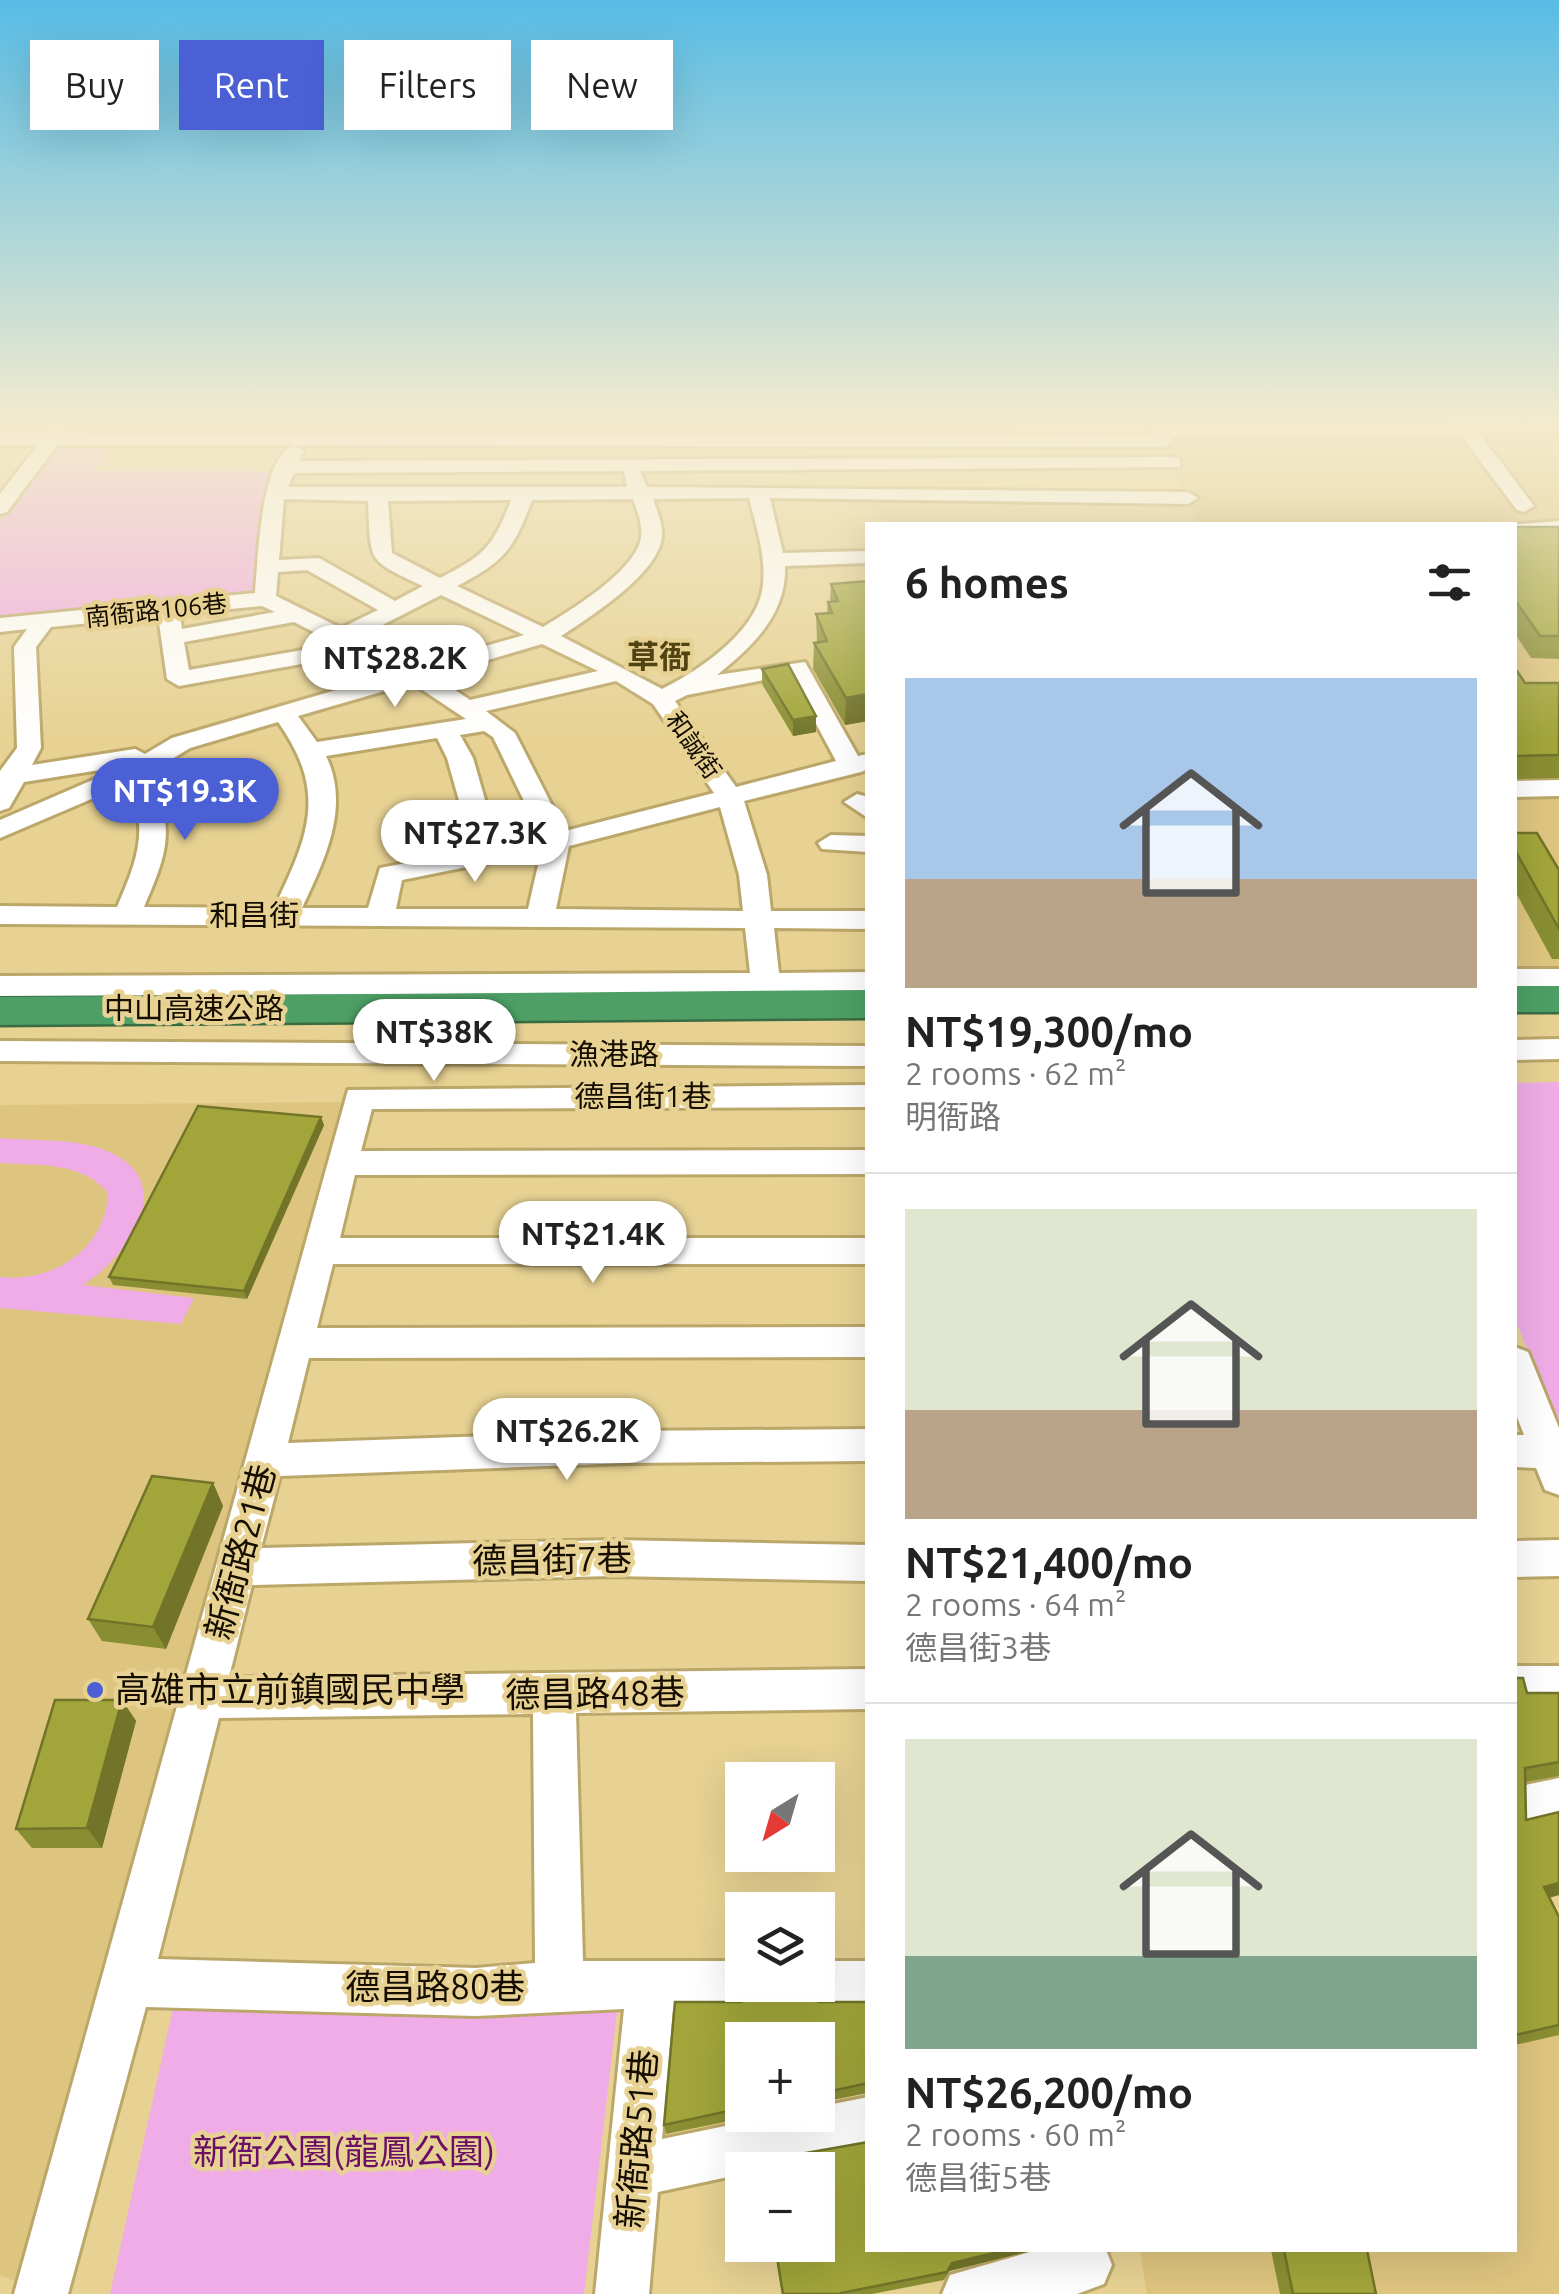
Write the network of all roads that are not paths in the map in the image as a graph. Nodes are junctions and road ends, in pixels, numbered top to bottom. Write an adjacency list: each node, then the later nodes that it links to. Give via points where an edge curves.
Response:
1 (272, 527): 10 (street, 南衙路106巷)
2 (380, 527): 11 (street, 和誠街, via 381,554)
3 (511, 527): 11 (street, via 487,562)
4 (651, 527): 18 (street, via 646,554 585,610)
5 (766, 527): 9 (street)
6 (1557, 527): 7 (street)
7 (1517, 528)
8 (865, 557): 9 (street)
9 (774, 560): 23 (street, via 772,594 757,623)
10 (268, 567): 12 (street, 南衙路106巷); 14 (street, via 310,563)
11 (442, 589): 14 (street); 18 (street, 和誠街)
12 (265, 600): 13 (street, 南衙路106巷); 15 (street)
13 (168, 610): 16 (street, 南衙路106巷); 19 (street)
14 (396, 611): 20 (street)
15 (296, 616): 19 (street); 20 (street)
16 (44, 621): 17 (street, 南衙路106巷); 32 (street, via 25,647 29,748)
17 (0, 624)
18 (545, 636): 21 (street, 和誠街); 22 (street)
19 (173, 637): 20 (street, via 180,687)
20 (354, 641): 22 (street)
21 (620, 673): 24 (street, 和誠街); 26 (street)
22 (416, 674): 25 (street); 26 (street)
23 (687, 688): 24 (street); 30 (street, via 797,667)
24 (661, 699): 35 (street, 和誠街)
25 (284, 713): 28 (street); 29 (street)
26 (478, 715): 27 (street); 38 (street, via 503,733)
27 (445, 730): 28 (street); 41 (street)
28 (309, 751): 44 (street, via 324,807 315,851)
29 (159, 753): 31 (street); 32 (street)
30 (860, 764): 35 (street)
31 (136, 770): 37 (street); 43 (street, via 158,817 157,844)
32 (9, 777): 36 (street)
33 (1559, 788): 34 (street)
34 (1517, 789)
35 (730, 797): 38 (street); 47 (street, 和誠街)
36 (0, 804)
37 (0, 830)
38 (558, 841): 41 (street); 46 (street)
39 (831, 844): 40 (street)
40 (865, 844)
41 (488, 854): 45 (street, via 390,874)
42 (0, 915): 43 (street, 和昌街)
43 (127, 915): 44 (street, 和昌街)
44 (284, 916): 45 (street, 和昌街)
45 (380, 917): 46 (street, 和昌街)
46 (540, 917): 47 (street, 和昌街)
47 (758, 919): 48 (street, 和昌街); 51 (street, 和誠街)
48 (865, 920)
49 (1517, 978): 50 (street)
50 (1559, 978)
51 (766, 982): 52 (street); 53 (street)
52 (865, 982)
53 (0, 986)
54 (1517, 999): 55 (highway)
55 (1559, 999)
56 (865, 1004): 57 (highway, 中山高速公路)
57 (0, 1011)
58 (1517, 1026): 59 (highway)
59 (1559, 1026)
60 (865, 1030): 61 (highway, 中山高速公路)
61 (0, 1034)
62 (1559, 1049): 63 (street)
63 (1517, 1050)
64 (0, 1051): 65 (street, 漁港路)
65 (865, 1056)
66 (865, 1096): 67 (street, 德昌街1巷)
67 (359, 1098): 69 (street, 新衙路21巷)
68 (865, 1162): 69 (street)
69 (342, 1163): 70 (street, 新衙路21巷)
70 (319, 1251): 71 (street); 73 (street, 新衙路21巷)
71 (865, 1251)
72 (865, 1342): 73 (street)
73 (295, 1343): 76 (street, 新衙路21巷)
74 (1517, 1370): 77 (street)
75 (865, 1445): 76 (street)
76 (265, 1460): 81 (street, 新衙路21巷)
77 (1541, 1460)
78 (1559, 1558): 79 (street)
79 (1517, 1559)
80 (865, 1563): 81 (street, 德昌街7巷, via 613,1558)
81 (237, 1567): 86 (street, 新衙路21巷)
82 (1517, 1686): 83 (street)
83 (1559, 1686)
84 (865, 1689): 85 (street, 德昌路48巷)
85 (554, 1695): 86 (street, 德昌路48巷); 90 (street)
86 (202, 1698): 89 (street, 新衙路21巷)
87 (1559, 1800): 88 (street)
88 (1517, 1810)
89 (128, 1982): 90 (street, 德昌路80巷, via 476,1992); 98 (street, 新衙路21巷)
90 (560, 1985): 91 (street, 德昌路80巷)
91 (651, 1985): 92 (street, 德昌路80巷); 96 (street, 新衙路51巷)
92 (725, 1985)
93 (835, 1985): 94 (street)
94 (865, 1985)
95 (865, 2123): 96 (street)
96 (634, 2171): 99 (street, 新衙路51巷)
97 (1085, 2270): 100 (street)
98 (40, 2294)
99 (622, 2294)
100 (968, 2294)

